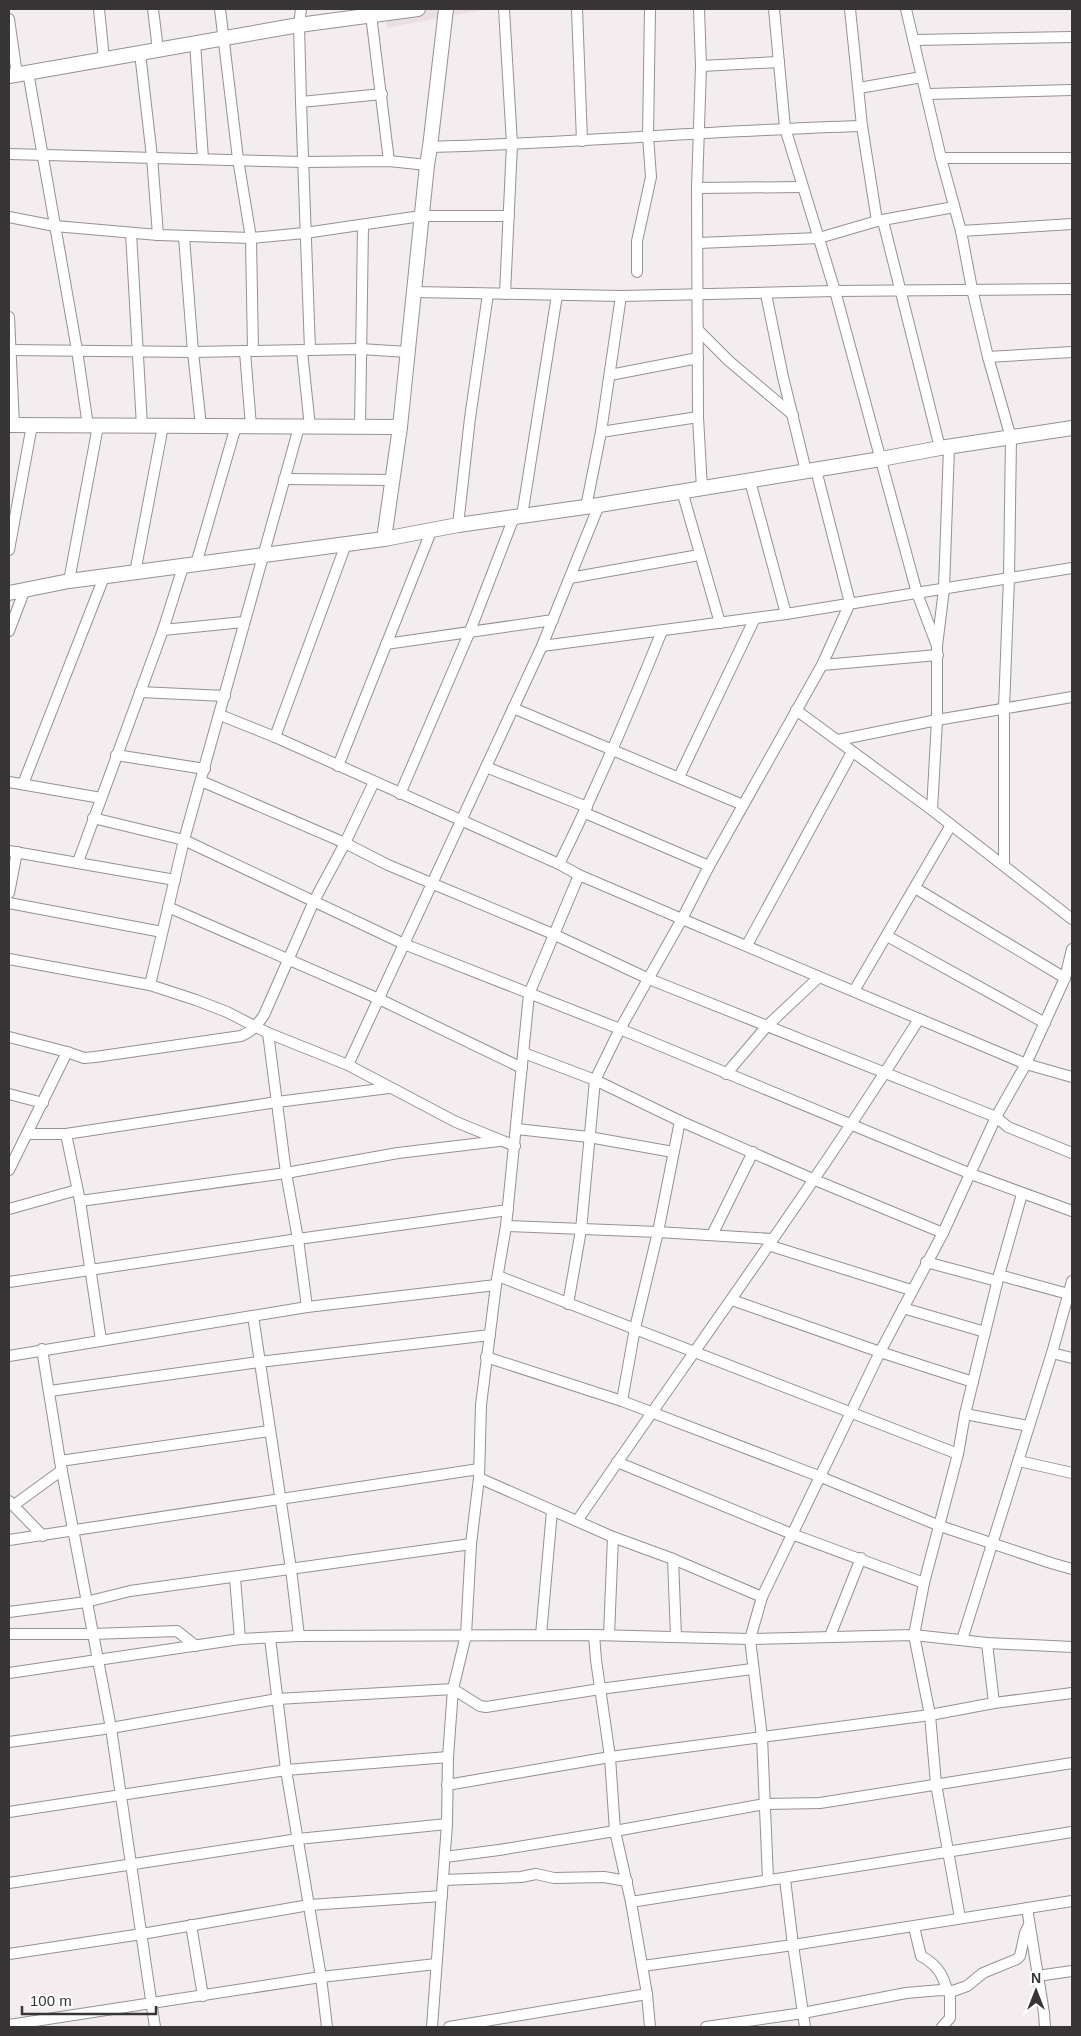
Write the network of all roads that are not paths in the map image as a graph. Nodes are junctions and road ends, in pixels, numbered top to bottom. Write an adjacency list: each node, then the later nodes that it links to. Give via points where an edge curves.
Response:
1 (99, 9): 23 (street)
2 (153, 9): 21 (street)
3 (220, 9): 18 (street)
4 (301, 9): 16 (street)
5 (418, 9): 14 (street)
6 (446, 9): 39 (street)
7 (504, 9): 38 (street)
8 (576, 9): 37 (street)
9 (650, 9): 36 (street)
10 (699, 9): 25 (street)
11 (774, 9): 24 (street)
12 (850, 9): 28 (street)
13 (906, 9): 19 (street)
14 (376, 12): 16 (street); 30 (street)
15 (9, 19): 26 (street)
16 (299, 24): 18 (street); 32 (street)
17 (1072, 37): 19 (street)
18 (222, 38): 20 (street); 46 (street)
19 (914, 40): 27 (street)
20 (194, 42): 21 (street); 43 (street)
21 (158, 50): 22 (street)
22 (140, 53): 23 (street); 42 (street)
23 (104, 59): 26 (street)
24 (778, 62): 25 (street); 34 (street)
25 (701, 66): 35 (street)
26 (18, 74): 41 (street)
27 (922, 77): 28 (street); 31 (street)
28 (859, 88): 33 (street)
29 (1072, 90): 31 (street)
30 (382, 94): 32 (street); 48 (street)
31 (928, 94): 44 (street)
32 (301, 102): 47 (street)
33 (862, 126): 34 (street); 56 (street)
34 (785, 128): 35 (street); 50 (street)
35 (698, 135): 36 (street); 51 (street)
36 (648, 136): 37 (street); 68 (street, via 651,177 637,241)
37 (582, 141): 38 (street)
38 (512, 144): 39 (street); 54 (street)
39 (430, 147): 49 (street)
40 (9, 154): 41 (street)
41 (41, 154): 42 (street); 58 (street)
42 (152, 157): 43 (street); 63 (street)
43 (203, 158): 46 (street)
44 (941, 158): 45 (street); 52 (street)
45 (1072, 158)
46 (238, 159): 47 (street); 65 (street)
47 (304, 162): 48 (street); 62 (street)
48 (389, 162): 49 (street)
49 (427, 165): 53 (street)
50 (802, 187): 51 (street); 66 (street)
51 (698, 188): 67 (street)
52 (954, 207): 56 (street); 60 (street)
53 (422, 216): 54 (street); 59 (street); 73 (street)
54 (509, 216): 75 (street)
55 (9, 217): 58 (street)
56 (880, 221): 66 (street); 71 (street)
57 (1072, 224): 60 (street)
58 (55, 226): 61 (street); 84 (street)
59 (363, 226): 62 (street); 82 (street)
60 (961, 231): 69 (street)
61 (130, 233): 63 (street); 85 (street)
62 (306, 234): 65 (street); 86 (street)
63 (158, 235): 64 (street)
64 (184, 237): 65 (street); 87 (street)
65 (250, 238): 88 (street)
66 (819, 238): 67 (street); 72 (street)
67 (699, 243): 76 (street)
68 (637, 272)
69 (972, 289): 70 (street); 71 (street); 91 (street)
70 (1072, 289)
71 (902, 290): 72 (street); 110 (street)
72 (835, 291): 77 (street); 111 (street)
73 (413, 292): 74 (street); 89 (street)
74 (488, 294): 75 (street); 120 (street)
75 (505, 294): 78 (street)
76 (699, 294): 77 (street); 79 (street); 81 (street)
77 (766, 294): 94 (street)
78 (557, 295): 79 (street); 119 (street)
79 (621, 296): 93 (street)
80 (9, 317): 83 (street)
81 (699, 331): 92 (street); 94 (street)
82 (360, 349): 86 (street); 89 (street); 105 (street)
83 (10, 350): 84 (street); 96 (street)
84 (77, 350): 85 (street); 98 (street)
85 (138, 350): 87 (street); 99 (street)
86 (306, 350): 88 (street); 104 (street)
87 (193, 352): 88 (street); 101 (street)
88 (249, 352): 103 (street)
89 (408, 352): 106 (street)
90 (1072, 352): 91 (street)
91 (988, 357): 109 (street)
92 (698, 358): 93 (street); 95 (street)
93 (610, 375): 108 (street)
94 (793, 415): 112 (street)
95 (698, 417): 108 (street); 116 (street)
96 (12, 425): 97 (street)
97 (32, 425): 98 (street); 124 (street)
98 (93, 426): 99 (street); 133 (street)
99 (142, 426): 100 (street)
100 (163, 426): 101 (street); 129 (street)
101 (201, 426): 102 (street)
102 (236, 426): 103 (street); 127 (street)
103 (251, 426): 104 (street)
104 (304, 427): 105 (street); 113 (street)
105 (360, 427): 106 (street)
106 (400, 427): 114 (street)
107 (1072, 428): 109 (street)
108 (601, 432): 118 (street)
109 (1011, 438): 110 (street); 132 (street)
110 (945, 448): 111 (street); 135 (street)
111 (881, 460): 112 (street); 137 (street)
112 (811, 470): 115 (street); 138 (street)
113 (284, 479): 114 (street); 126 (street)
114 (393, 480): 122 (street)
115 (750, 481): 116 (street); 139 (street)
116 (702, 489): 117 (street)
117 (682, 491): 118 (street); 125 (street)
118 (593, 506): 119 (street); 131 (street)
119 (518, 517): 120 (street); 145 (street)
120 (458, 525): 121 (street)
121 (432, 529): 122 (street); 148 (street)
122 (384, 539): 123 (street)
123 (346, 544): 126 (street); 160 (street)
124 (9, 550)
125 (699, 555): 131 (street); 143 (street)
126 (262, 556): 127 (street); 142 (street)
127 (190, 566): 129 (street); 144 (street)
128 (1072, 568): 132 (street)
129 (134, 573): 130 (street)
130 (104, 577): 133 (street); 172 (street)
131 (570, 578): 141 (street)
132 (1009, 578): 135 (street); 156 (street)
133 (69, 581): 134 (street)
134 (25, 589): 136 (street); 147 (street)
135 (944, 589): 137 (street); 150 (street)
136 (9, 592)
137 (917, 593): 138 (street); 150 (street)
138 (850, 603): 139 (street); 151 (street)
139 (786, 614): 140 (street)
140 (755, 618): 143 (street); 168 (street)
141 (553, 620): 145 (street); 149 (street)
142 (244, 622): 144 (street); 153 (street)
143 (720, 623): 146 (street)
144 (163, 630): 152 (street)
145 (470, 631): 148 (street); 173 (street)
146 (662, 631): 149 (street); 162 (street)
147 (9, 632)
148 (386, 644): 165 (street)
149 (542, 646): 155 (street)
150 (937, 651): 151 (street); 159 (street)
151 (822, 665): 157 (street)
152 (140, 692): 153 (street); 164 (street)
153 (225, 696): 158 (street)
154 (1072, 697): 156 (street)
155 (513, 708): 162 (street); 166 (street)
156 (1004, 708): 159 (street); 187 (street)
157 (796, 710): 161 (street); 175 (street)
158 (220, 715): 160 (street); 167 (street)
159 (937, 720): 161 (street); 177 (street)
160 (275, 737): 165 (street)
161 (838, 740): 163 (street)
162 (613, 750): 168 (street); 176 (street)
163 (852, 752): 177 (street); 202 (street)
164 (116, 755): 167 (street); 174 (street)
165 (338, 766): 171 (street)
166 (486, 767): 176 (street); 179 (street)
167 (205, 769): 170 (street)
168 (679, 777): 175 (street)
169 (9, 782): 172 (street)
170 (201, 782): 181 (street); 182 (street)
171 (374, 782): 173 (street); 182 (street)
172 (24, 784): 174 (street)
173 (400, 794): 179 (street)
174 (101, 798): 178 (street)
175 (743, 805): 186 (street)
176 (586, 810): 185 (street); 186 (street)
177 (932, 810): 180 (street)
178 (93, 818): 181 (street); 184 (street)
179 (462, 821): 185 (street); 190 (street)
180 (951, 825): 187 (street); 191 (street)
181 (184, 840): 189 (street); 193 (street)
182 (345, 843): 190 (street); 193 (street)
183 (13, 852): 184 (street); 192 (street)
184 (78, 862): 189 (street)
185 (559, 864): 188 (street)
186 (709, 866): 197 (street)
187 (1004, 866): 196 (street)
188 (579, 875): 197 (street); 199 (street)
189 (175, 880): 195 (street)
190 (432, 884): 199 (street); 201 (street)
191 (915, 888): 200 (street); 209 (street)
192 (9, 893)
193 (314, 901): 201 (street); 205 (street)
194 (9, 903): 198 (street)
195 (168, 907): 198 (street); 205 (street)
196 (1072, 919)
197 (682, 920): 202 (street); 208 (street)
198 (162, 932): 210 (street)
199 (553, 934): 208 (street); 212 (street)
200 (887, 936): 211 (street); 215 (street)
201 (404, 944): 212 (street); 213 (street)
202 (747, 945): 207 (street)
203 (1072, 949): 206 (street)
204 (9, 959): 210 (street)
205 (288, 960): 213 (street); 216 (street)
206 (1070, 967): 209 (street)
207 (819, 977): 211 (street); 217 (street)
208 (649, 978): 217 (street); 218 (street)
209 (1065, 978): 215 (street)
210 (150, 985): 216 (street, via 196,1000)
211 (854, 991): 214 (street)
212 (529, 994): 218 (street); 222 (street)
213 (379, 1000): 224 (street); 225 (street)
214 (919, 1020): 223 (street); 226 (street)
215 (1046, 1023): 223 (street)
216 (256, 1026): 219 (street); 221 (street, via 241,1036 95,1057 84,1058)
217 (767, 1026): 226 (street); 227 (street)
218 (620, 1029): 227 (street); 229 (street)
219 (268, 1033): 224 (street); 232 (street)
220 (9, 1037): 221 (street)
221 (67, 1052): 233 (street)
222 (524, 1053): 225 (street); 229 (street)
223 (1026, 1064): 228 (street); 234 (street)
224 (348, 1066): 230 (street)
225 (522, 1068): 237 (street)
226 (885, 1072): 234 (street); 236 (street)
227 (726, 1074): 236 (street)
228 (1072, 1078)
229 (595, 1080): 235 (street); 240 (street)
230 (389, 1088): 232 (street); 241 (street)
231 (9, 1094): 233 (street)
232 (277, 1102): 239 (street); 248 (street)
233 (43, 1103): 238 (street)
234 (996, 1117): 245 (street, via 1008,1127); 249 (street)
235 (680, 1121): 243 (street); 244 (street)
236 (850, 1123): 249 (street); 250 (street)
237 (517, 1128): 240 (street); 242 (street)
238 (28, 1134): 239 (street); 246 (street)
239 (66, 1134): 251 (street)
240 (589, 1137): 243 (street); 258 (street)
241 (500, 1141): 242 (street); 248 (street, via 398,1153)
242 (515, 1146): 255 (street)
243 (673, 1152): 259 (street)
244 (753, 1152): 250 (street); 261 (street)
245 (1072, 1153)
246 (12, 1155): 247 (street)
247 (9, 1170)
248 (286, 1173): 253 (street); 262 (street)
249 (971, 1174): 252 (street); 260 (street)
250 (815, 1180): 260 (street); 263 (street)
251 (77, 1190): 253 (street); 254 (street)
252 (1022, 1194): 256 (street); 266 (street)
253 (80, 1201): 265 (street)
254 (9, 1209)
255 (508, 1210): 257 (street); 262 (street)
256 (1072, 1211)
257 (506, 1226): 258 (street); 267 (street)
258 (581, 1230): 259 (street); 273 (street)
259 (658, 1232): 261 (street); 277 (street)
260 (943, 1233): 264 (street)
261 (712, 1235): 263 (street)
262 (298, 1238): 265 (street); 274 (street)
263 (770, 1242): 270 (street); 272 (street)
264 (926, 1262): 266 (street); 270 (street)
265 (90, 1270): 269 (street); 280 (street)
266 (998, 1278): 271 (street); 278 (street)
267 (497, 1280): 273 (street); 274 (street); 279 (street)
268 (1072, 1281): 271 (street)
269 (9, 1282)
270 (911, 1290): 275 (street)
271 (1070, 1294): 284 (street)
272 (732, 1300): 282 (street); 283 (street)
273 (568, 1304): 277 (street)
274 (307, 1307): 276 (street)
275 (903, 1308): 278 (street); 283 (street)
276 (252, 1316): 280 (street); 288 (street)
277 (635, 1328): 282 (street); 291 (street)
278 (985, 1332): 289 (street)
279 (490, 1335): 286 (street); 288 (street)
280 (101, 1340): 281 (street)
281 (42, 1349): 285 (street); 290 (street)
282 (696, 1352): 292 (street); 293 (street)
283 (880, 1352): 289 (street); 293 (street)
284 (1052, 1353): 287 (street); 295 (street)
285 (9, 1356)
286 (486, 1357): 291 (street); 302 (street)
287 (1072, 1358)
288 (259, 1362): 290 (street); 296 (street)
289 (973, 1382): 294 (street)
290 (50, 1391): 300 (street)
291 (622, 1401): 292 (street)
292 (652, 1413): 299 (street); 303 (street)
293 (850, 1414): 297 (street); 303 (street)
294 (965, 1414): 295 (street); 297 (street)
295 (1028, 1426): 298 (street)
296 (269, 1431): 300 (street); 304 (street)
297 (958, 1454): 308 (street)
298 (1019, 1460): 301 (street); 314 (street)
299 (618, 1462): 307 (street); 310 (street)
300 (61, 1466): 305 (street); 309 (street)
301 (1072, 1473)
302 (479, 1474): 304 (street); 306 (street); 315 (street)
303 (820, 1477): 308 (street); 310 (street)
304 (280, 1500): 309 (street); 318 (street)
305 (11, 1503): 311 (street)
306 (552, 1511): 307 (street); 328 (street)
307 (577, 1522): 312 (street)
308 (940, 1526): 314 (street); 321 (street)
309 (73, 1531): 311 (street); 323 (street)
310 (792, 1534): 316 (street); 322 (street)
311 (43, 1536): 313 (street)
312 (613, 1537): 317 (street); 330 (street)
313 (9, 1540)
314 (994, 1543): 319 (street); 338 (street)
315 (471, 1544): 318 (street); 327 (street)
316 (861, 1558): 321 (street); 333 (street)
317 (674, 1560): 322 (street); 334 (street)
318 (291, 1568): 320 (street); 332 (street)
319 (1072, 1569)
320 (235, 1578): 323 (street, via 130,1591); 337 (street)
321 (924, 1583): 331 (street)
322 (762, 1597): 336 (street)
323 (86, 1602): 324 (street); 326 (street)
324 (9, 1612)
325 (9, 1634): 326 (street)
326 (92, 1634): 340 (street, via 177,1631); 342 (street)
327 (466, 1635): 328 (street); 332 (street); 345 (street)
328 (541, 1635): 329 (street)
329 (594, 1635): 330 (street); 346 (street)
330 (609, 1635): 334 (street)
331 (914, 1635): 333 (street); 338 (street); 350 (street)
332 (299, 1636): 335 (street)
333 (830, 1636): 336 (street)
334 (676, 1637): 336 (street)
335 (270, 1638): 337 (street); 348 (street)
336 (750, 1639): 343 (street)
337 (240, 1640): 340 (street)
338 (962, 1640): 339 (street)
339 (987, 1643): 341 (street); 349 (street)
340 (196, 1646): 342 (street)
341 (1072, 1646)
342 (97, 1659): 344 (street); 351 (street)
343 (752, 1669): 346 (street); 352 (street)
344 (9, 1672)
345 (453, 1689): 346 (street, via 486,1707); 348 (street); 354 (street)
346 (600, 1690): 355 (street)
347 (1072, 1692): 349 (street)
348 (277, 1699): 351 (street); 357 (street)
349 (994, 1703): 350 (street)
350 (930, 1714): 352 (street); 358 (street)
351 (110, 1728): 353 (street); 360 (street)
352 (762, 1737): 355 (street); 361 (street)
353 (9, 1742)
354 (448, 1757): 357 (street); 359 (street)
355 (610, 1757): 359 (street); 364 (street)
356 (1072, 1763): 358 (street)
357 (286, 1770): 360 (street); 366 (street)
358 (936, 1784): 361 (street, via 820,1803); 367 (street)
359 (447, 1785): 363 (street)
360 (121, 1795): 362 (street); 369 (street)
361 (765, 1804): 364 (street); 371 (street)
362 (9, 1812)
363 (446, 1824): 366 (street); 368 (street)
364 (615, 1832): 368 (street); 373 (street)
365 (1072, 1832): 367 (street)
366 (298, 1839): 369 (street); 378 (street)
367 (949, 1850): 370 (street); 380 (street)
368 (444, 1857): 372 (street)
369 (132, 1864): 374 (street); 384 (street)
370 (785, 1878): 371 (street); 385 (street)
371 (768, 1879): 376 (street)
372 (443, 1880): 373 (street, via 536,1874 554,1878 604,1877); 375 (street)
373 (627, 1881): 376 (street)
374 (9, 1883)
375 (442, 1896): 378 (street); 387 (street)
376 (631, 1902): 388 (street)
377 (1072, 1902): 379 (street)
378 (308, 1905): 382 (street); 391 (street)
379 (1027, 1908): 380 (street); 381 (street)
380 (960, 1918): 383 (street)
381 (1029, 1924): 390 (street); 392 (street, via 1017,1959 983,1973 960,1989)
382 (191, 1925): 384 (street); 394 (street)
383 (914, 1927): 385 (street); 392 (street, via 921,1956 930,1960 943,1977)
384 (142, 1934): 386 (street); 395 (street)
385 (793, 1945): 388 (street); 396 (street)
386 (9, 1954)
387 (436, 1964): 391 (street); 400 (street)
388 (642, 1966): 393 (street)
389 (1072, 1971): 390 (street)
390 (1037, 1976): 406 (street)
391 (321, 1977): 394 (street); 399 (street)
392 (948, 1991): 396 (street, via 906,1993); 405 (street, via 950,2018)
393 (647, 1994): 401 (street); 402 (street)
394 (203, 1996): 395 (street)
395 (152, 2004): 397 (street); 398 (street)
396 (802, 2013): 403 (street); 404 (street)
397 (9, 2025)
398 (155, 2027)
399 (327, 2027)
400 (432, 2027)
401 (449, 2027)
402 (650, 2027)
403 (706, 2027)
404 (805, 2027)
405 (942, 2027)
406 (1045, 2027)

